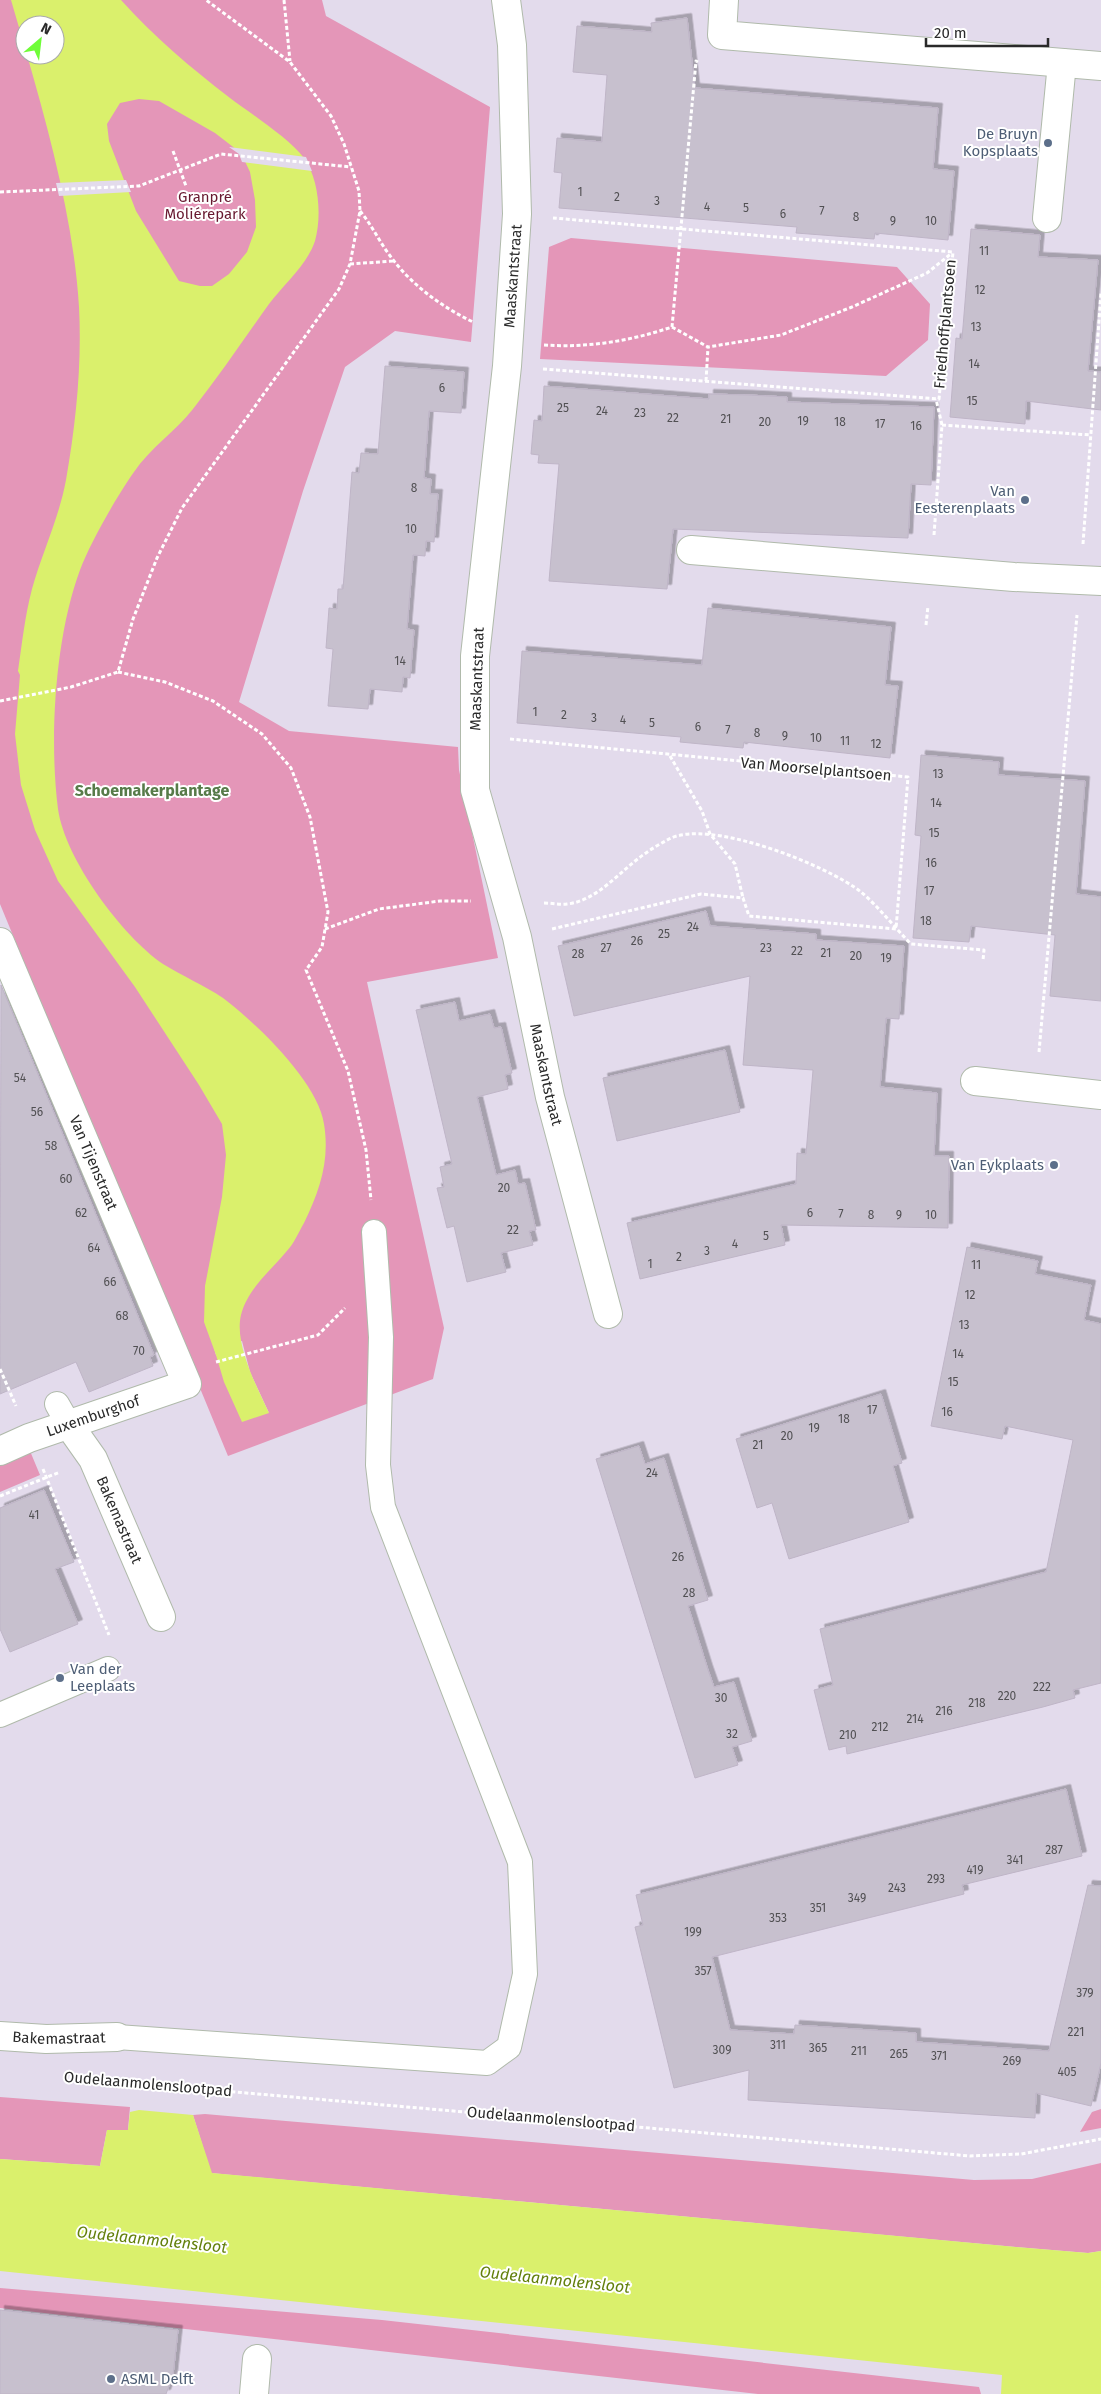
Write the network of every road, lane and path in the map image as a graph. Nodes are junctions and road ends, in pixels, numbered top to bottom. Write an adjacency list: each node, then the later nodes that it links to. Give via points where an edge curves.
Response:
1 (206, 0): 6 (path)
2 (284, 0): 6 (path)
3 (506, 0): 15 (street, Maaskantstraat, via 512,45)
4 (724, 0): 5 (street)
5 (722, 35): 7 (street); 17 (path, via 708,63 696,61)
6 (290, 62): 10 (path, via 331,116)
7 (1062, 63): 8 (street); 16 (street)
8 (1101, 66)
9 (173, 152): 11 (path)
10 (350, 167): 11 (path, via 221,154); 14 (path)
11 (180, 169): 12 (path); 13 (path, via 139,186)
12 (186, 186)
13 (0, 192)
14 (360, 211): 19 (path); 20 (path)
15 (517, 214): 17 (path, Friedhoffplantsoen); 23 (street, Maaskantstraat)
16 (1046, 218)
17 (680, 229): 18 (path, Friedhoffplantsoen); 22 (path)
18 (953, 252): 24 (path, via 927,273 781,335); 26 (path, Friedhoffplantsoen, via 939,399)
19 (394, 261): 20 (path); 23 (path, via 428,295 449,310 483,326)
20 (350, 264): 33 (path, via 339,289 182,508 157,558)
21 (1101, 293): 28 (path)
22 (672, 327): 23 (path, via 645,336 604,343); 24 (path)
23 (508, 347): 25 (path, Friedhoffplantsoen); 35 (street, Maaskantstraat, via 474,656)
24 (708, 347): 25 (path)
25 (706, 381): 26 (path, Friedhoffplantsoen)
26 (936, 399): 27 (path)
27 (942, 425): 28 (path); 30 (path)
28 (1091, 435): 31 (path)
29 (691, 550): 30 (street)
30 (931, 570): 31 (street); 32 (path)
31 (1090, 581): 45 (path)
32 (926, 625)
33 (118, 672): 34 (path, via 71,687); 40 (path, via 165,682 213,701 262,734 291,768 310,817 328,912)
34 (2, 701)
35 (475, 735): 36 (path, Van Moorselplantsoen); 39 (street, Maaskantstraat, via 475,790)
36 (670, 755): 37 (path, via 702,811); 41 (path, Van Moorselplantsoen, via 908,777)
37 (710, 834): 38 (path, via 735,864); 39 (path, via 693,832 671,838 592,894 568,904); 41 (path, via 758,845 824,870 861,892)
38 (742, 898): 41 (path, via 749,916); 42 (path, via 701,894)
39 (507, 900): 40 (path, via 440,901 378,909); 42 (street, Maaskantstraat)
40 (325, 929): 48 (path, via 322,947 306,970 348,1071 366,1150)
41 (896, 929): 44 (path, via 911,944 984,950)
42 (518, 937): 50 (street, Maaskantstraat, via 550,1097)
43 (0, 942): 53 (street, Van Tijenstraat)
44 (983, 960)
45 (1039, 1056)
46 (975, 1082): 47 (street)
47 (1101, 1096)
48 (374, 1232): 64 (lane, via 381,1337 378,1465 383,1508 520,1862 525,1974 509,2047 487,2063)
49 (348, 1304): 51 (path, via 318,1334)
50 (608, 1314)
51 (206, 1365)
52 (0, 1369): 55 (path)
53 (187, 1384): 54 (street, Luxemburghof)
54 (63, 1414): 55 (street, Luxemburghof); 57 (street, Bakemastraat)
55 (29, 1438): 56 (street, Luxemburghof); 58 (path)
56 (0, 1451)
57 (93, 1459): 58 (path); 60 (street, Bakemastraat)
58 (47, 1477): 59 (path); 61 (path, via 115,1648)
59 (0, 1496)
60 (161, 1617)
61 (108, 1669): 62 (lane)
62 (0, 1715)
63 (0, 2036): 64 (street, Bakemastraat, via 46,2039)
64 (117, 2037)
65 (56, 2076): 66 (path, Oudelaanmolenslootpad, via 970,2156 1021,2154)
66 (1101, 2139)
67 (257, 2359): 68 (street)
68 (254, 2394)

